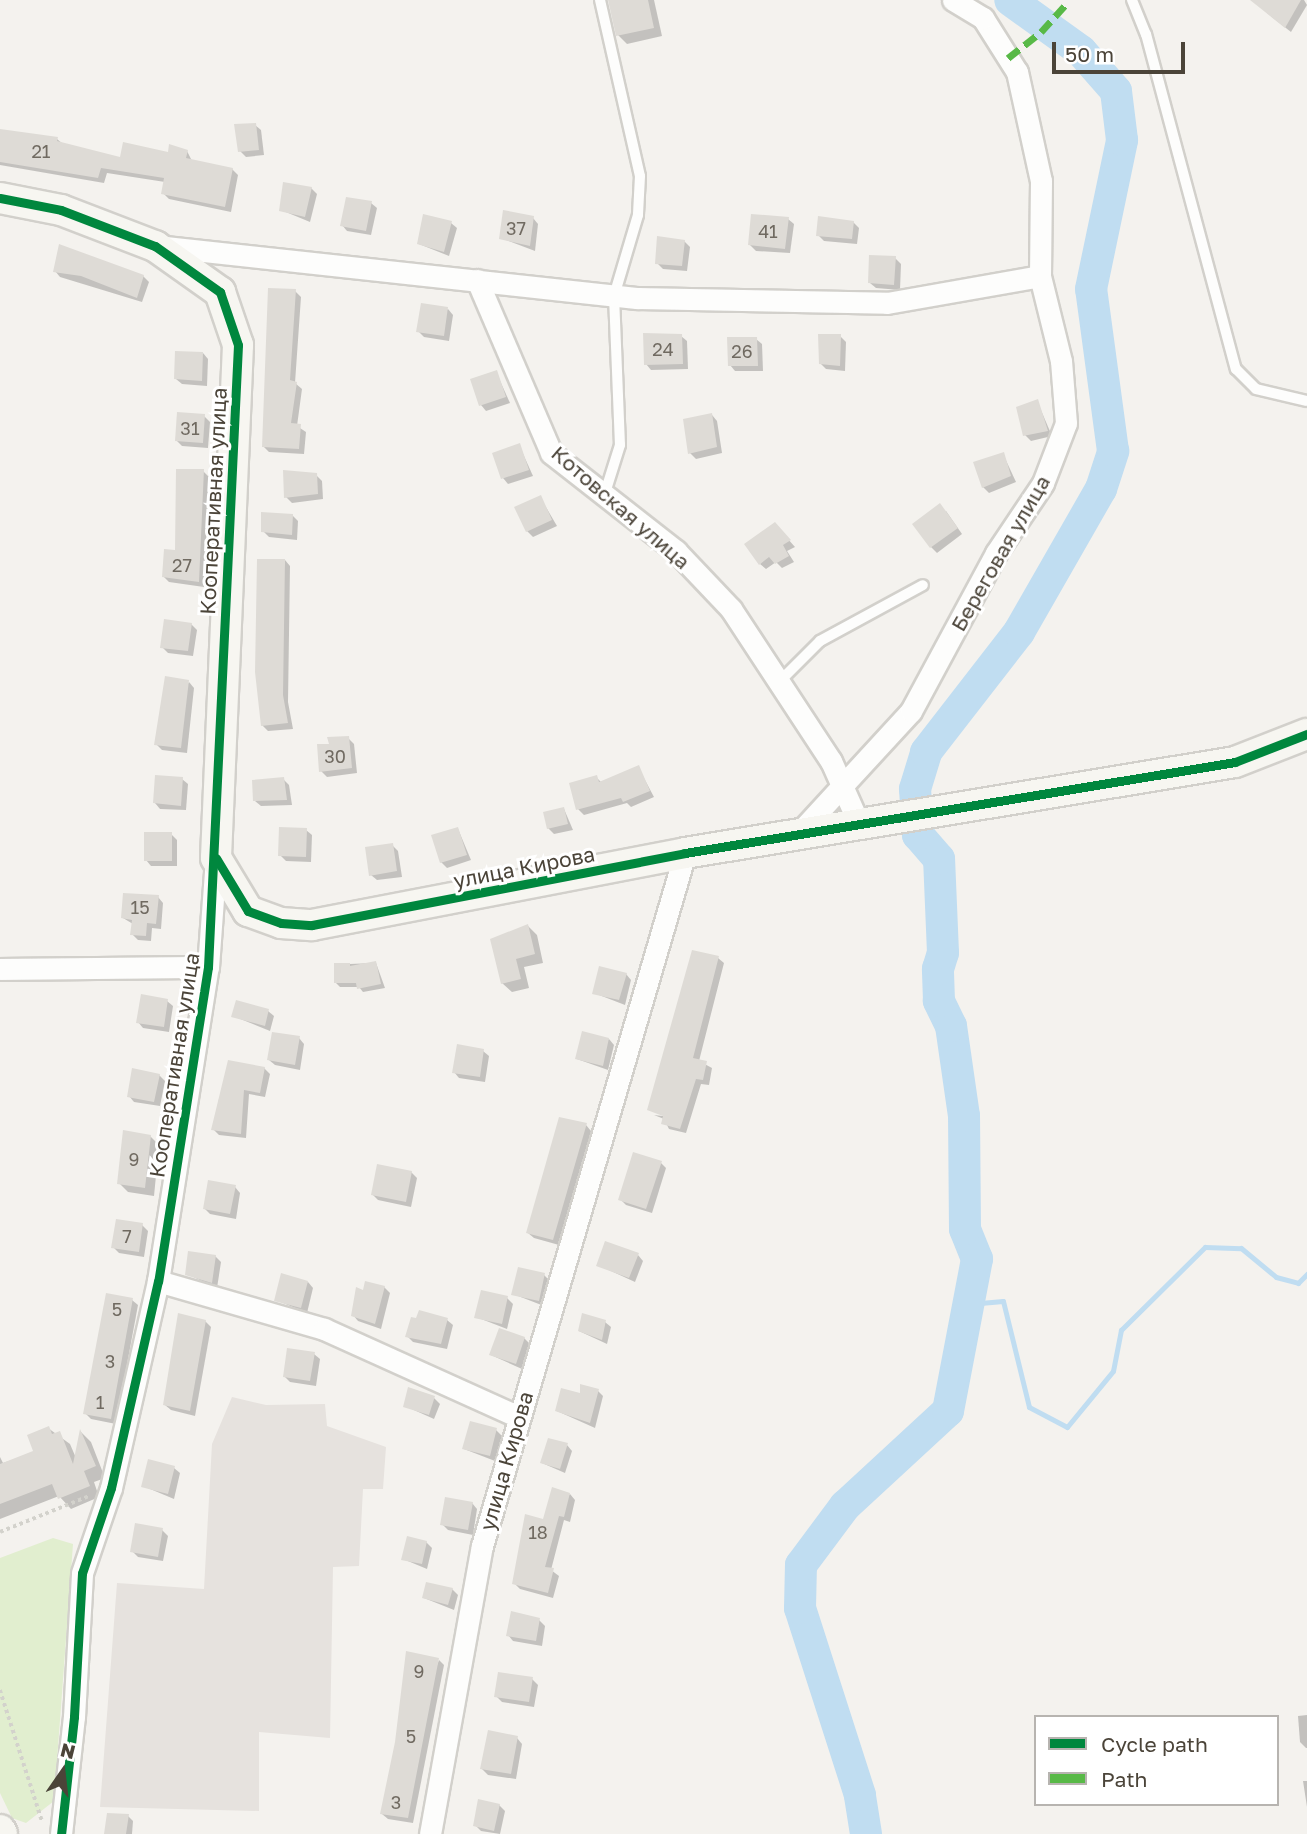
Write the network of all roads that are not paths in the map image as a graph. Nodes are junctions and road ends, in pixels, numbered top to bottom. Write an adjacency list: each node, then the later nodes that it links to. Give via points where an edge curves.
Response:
1 (600, 0): 8 (lane, via 640,176 638,215)
2 (953, 0): 6 (street, Береговая улица, via 983,18 1017,72 1041,181)
3 (1132, 0): 9 (lane, via 1146,34 1236,369 1256,389)
4 (0, 198): 5 (street, via 61,210)
5 (155, 246): 7 (street); 18 (street, Кооперативная улица, via 220,292 238,345)
6 (1040, 276): 8 (street, via 887,303); 14 (street, Береговая улица, via 1061,361 1066,423 1043,483 996,553 911,711)
7 (477, 280): 8 (street); 10 (street, Котовская улица, via 551,453)
8 (614, 296): 10 (lane, via 620,445)
9 (1307, 401)
10 (605, 493): 12 (street, Котовская улица, via 676,551 722,600)
11 (923, 585): 12 (lane, via 820,641)
12 (779, 682): 14 (street, Котовская улица)
13 (1307, 734): 15 (street, улица Кирова, via 1236,762)
14 (842, 785): 15 (street, Котовская улица); 16 (street, Береговая улица)
15 (864, 824): 16 (street, улица Кирова)
16 (797, 835): 17 (street, улица Кирова)
17 (685, 853): 18 (street, улица Кирова, via 312,925 281,923 248,911); 22 (street, улица Кирова)
18 (216, 858): 19 (street, Кооперативная улица)
19 (208, 967): 20 (street); 21 (street, Кооперативная улица)
20 (0, 969)
21 (158, 1281): 22 (street, via 324,1329); 23 (street, Кооперативная улица, via 111,1488 82,1573 74,1717)
22 (519, 1417): 24 (street, улица Кирова, via 482,1546)
23 (53, 1830)
24 (430, 1834)

